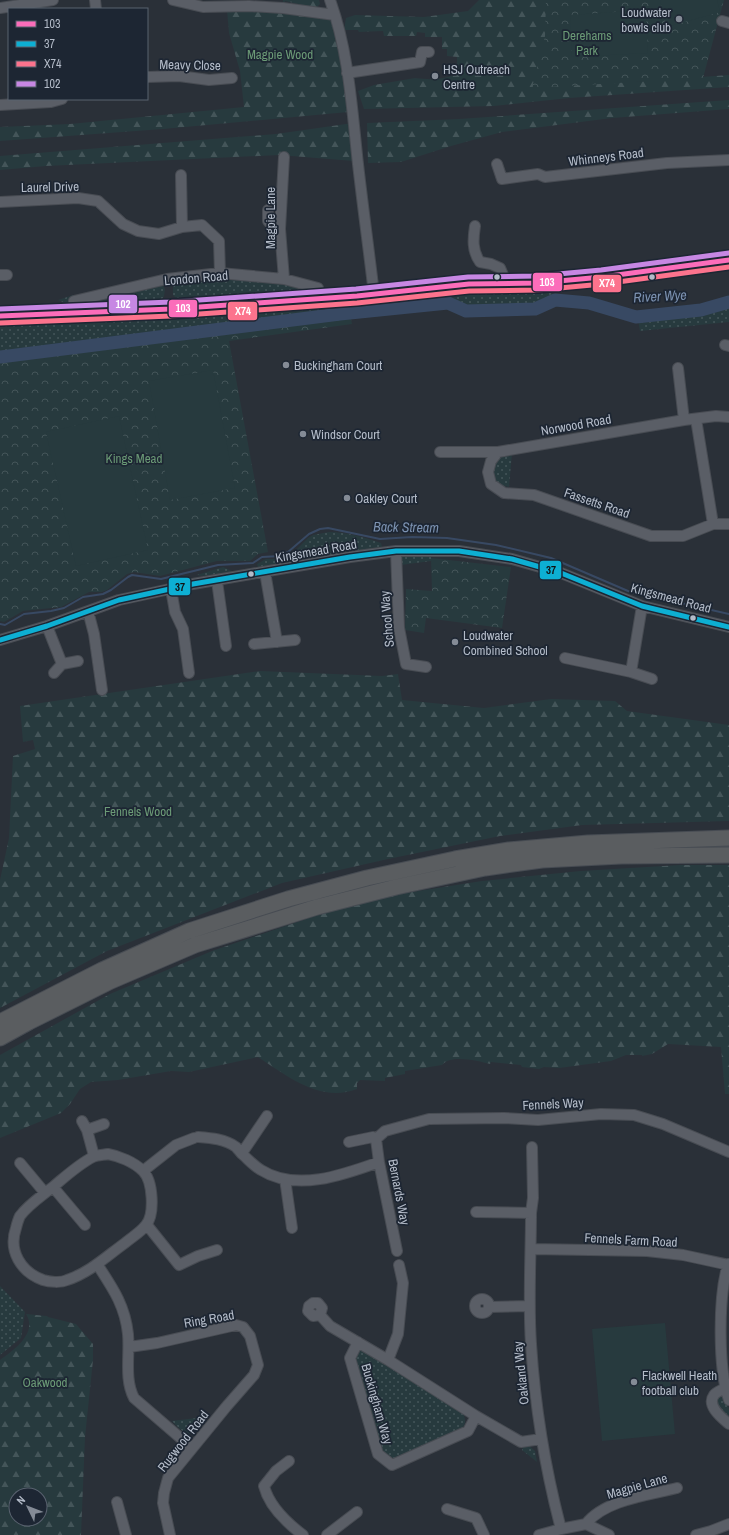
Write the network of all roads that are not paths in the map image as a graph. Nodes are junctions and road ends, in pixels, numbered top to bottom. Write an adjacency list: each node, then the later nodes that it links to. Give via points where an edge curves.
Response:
1 (53, 0): 4 (street)
2 (173, 0): 6 (street, via 203,7 249,6)
3 (330, 0): 6 (street)
4 (30, 2): 5 (street)
5 (0, 8)
6 (335, 15): 8 (street)
7 (430, 52): 8 (street, via 422,52 420,62)
8 (347, 73): 26 (street)
9 (148, 77): 10 (street, Meavy Close, via 180,76 209,80)
10 (232, 78)
11 (59, 100): 12 (street)
12 (0, 105)
13 (284, 157): 23 (street, Magpie Lane, via 280,229)
14 (729, 160): 15 (street, Whinneys Road, via 667,163 545,177 538,174 502,179)
15 (497, 164)
16 (181, 175): 19 (street)
17 (0, 202): 19 (street, Laurel Drive, via 78,198 98,202 123,224 138,232 159,234)
18 (268, 210): 23 (street, via 268,221 277,231)
19 (182, 226): 22 (street, Laurel Drive, via 202,225 219,241)
20 (475, 226): 24 (street, via 475,255 480,262 500,268)
21 (729, 260): 24 (main road, via 602,277)
22 (220, 272): 23 (street, London Road); 27 (street, London Road, via 167,279)
23 (282, 279): 25 (street, London Road)
24 (507, 284): 26 (main road, via 469,284)
25 (318, 288)
26 (374, 294): 28 (main road, via 172,309)
27 (74, 301)
28 (0, 316)
29 (678, 368): 32 (street)
30 (729, 417): 31 (street, Norwood Road)
31 (696, 419): 32 (street, Norwood Road); 35 (street)
32 (684, 420): 34 (street, Norwood Road)
33 (440, 452): 34 (street, Norwood Road)
34 (498, 452): 35 (street, Fassetts Road, via 491,461 488,472 492,484 504,493 534,495 651,536 683,536)
35 (713, 524): 36 (street, Fassetts Road)
36 (729, 524)
37 (396, 551): 38 (street, Kingsmead Road); 41 (street, Kingsmead Road, via 460,551 512,559 561,573); 53 (street, School Way, via 398,628 406,664)
38 (265, 572): 39 (street, Kingsmead Road); 47 (street)
39 (217, 581): 40 (street, Kingsmead Road); 49 (street)
40 (171, 589): 42 (street, Kingsmead Road, via 119,600); 56 (street, via 175,612 183,629)
41 (642, 606): 44 (street, Kingsmead Road); 54 (street)
42 (88, 611): 43 (street, Kingsmead Road); 58 (street)
43 (47, 626): 45 (street, Kingsmead Road); 52 (street)
44 (729, 627)
45 (0, 640)
46 (295, 640): 47 (street)
47 (277, 642): 48 (street)
48 (254, 644)
49 (226, 646)
50 (565, 658): 54 (street)
51 (78, 661): 52 (street)
52 (62, 664): 55 (street)
53 (426, 667)
54 (631, 672): 57 (street)
55 (54, 673)
56 (189, 673)
57 (652, 679)
58 (102, 690)
59 (729, 838): 61 (highway, via 588,843 509,850 367,878 288,899 189,931 102,970)
60 (729, 855): 62 (highway, via 542,860 485,868 396,887 310,909 195,945 111,981)
61 (0, 1022)
62 (0, 1038)
63 (267, 1116): 69 (street)
64 (104, 1124): 70 (street, via 84,1126)
65 (376, 1139): 66 (street, via 373,1137); 68 (street, Fennels Way, via 385,1131 429,1119 538,1120 601,1114 634,1115 663,1124); 71 (street, Bernards Way)
66 (349, 1142)
67 (532, 1147): 77 (street, Oakland Way)
68 (729, 1152)
69 (242, 1153): 73 (street, via 237,1147 219,1139 196,1137 176,1145); 74 (street, via 259,1169 275,1178)
70 (94, 1156): 73 (street, via 116,1156); 75 (street)
71 (379, 1162): 74 (street, via 356,1171 314,1180); 83 (street, Bernards Way)
72 (20, 1163): 75 (street)
73 (143, 1171): 79 (street, via 151,1192 153,1208)
74 (285, 1179): 80 (street)
75 (49, 1190): 78 (street); 84 (street, via 28,1208 17,1223 14,1251 21,1265 32,1276 46,1281 65,1281)
76 (476, 1212): 77 (street)
77 (531, 1213): 81 (street, Oakland Way)
78 (85, 1225)
79 (147, 1225): 82 (street, via 179,1265); 84 (street)
80 (292, 1228)
81 (531, 1249): 86 (street, Fennels Farm Road, via 648,1251 683,1255); 87 (street, Oakland Way)
82 (218, 1250)
83 (397, 1251)
84 (97, 1264): 91 (street, via 120,1299)
85 (399, 1265): 92 (street, via 403,1283 398,1334)
86 (728, 1265): 94 (street, via 721,1326)
87 (529, 1306): 88 (street); 98 (street, Oakland Way)
88 (489, 1307)
89 (320, 1315): 90 (street, Buckingham Way, via 330,1326)
90 (358, 1342): 92 (street, Buckingham Way); 96 (street, Buckingham Way, via 350,1358 378,1454 392,1465 468,1431)
91 (129, 1347): 93 (street, Ring Road, via 236,1325 243,1327 250,1336 258,1365); 99 (street, via 130,1390 134,1398)
92 (388, 1360): 96 (street, Buckingham Way)
93 (254, 1375): 99 (street, Rugwood Road)
94 (725, 1388): 95 (street); 97 (street, via 714,1395 712,1402 713,1408)
95 (729, 1400)
96 (476, 1416): 98 (street, Buckingham Way, via 521,1442)
97 (729, 1424)
98 (541, 1440): 107 (street, Oakland Way)
99 (192, 1448): 110 (street, Rugwood Road, via 168,1478 164,1493 163,1503)
100 (289, 1461): 111 (street, via 276,1471 264,1486 267,1497)
101 (677, 1488): 105 (street, Magpie Lane, via 605,1508 591,1517)
102 (117, 1502): 109 (street)
103 (447, 1508): 113 (street, via 476,1518)
104 (357, 1512): 112 (street)
105 (586, 1524): 107 (street); 115 (street)
106 (729, 1524): 108 (street)
107 (561, 1529): 114 (street)
108 (711, 1533): 116 (street)
109 (126, 1535)
110 (170, 1535)
111 (303, 1535)
112 (327, 1535)
113 (484, 1535)
114 (539, 1535)
115 (609, 1535)
116 (696, 1535)

